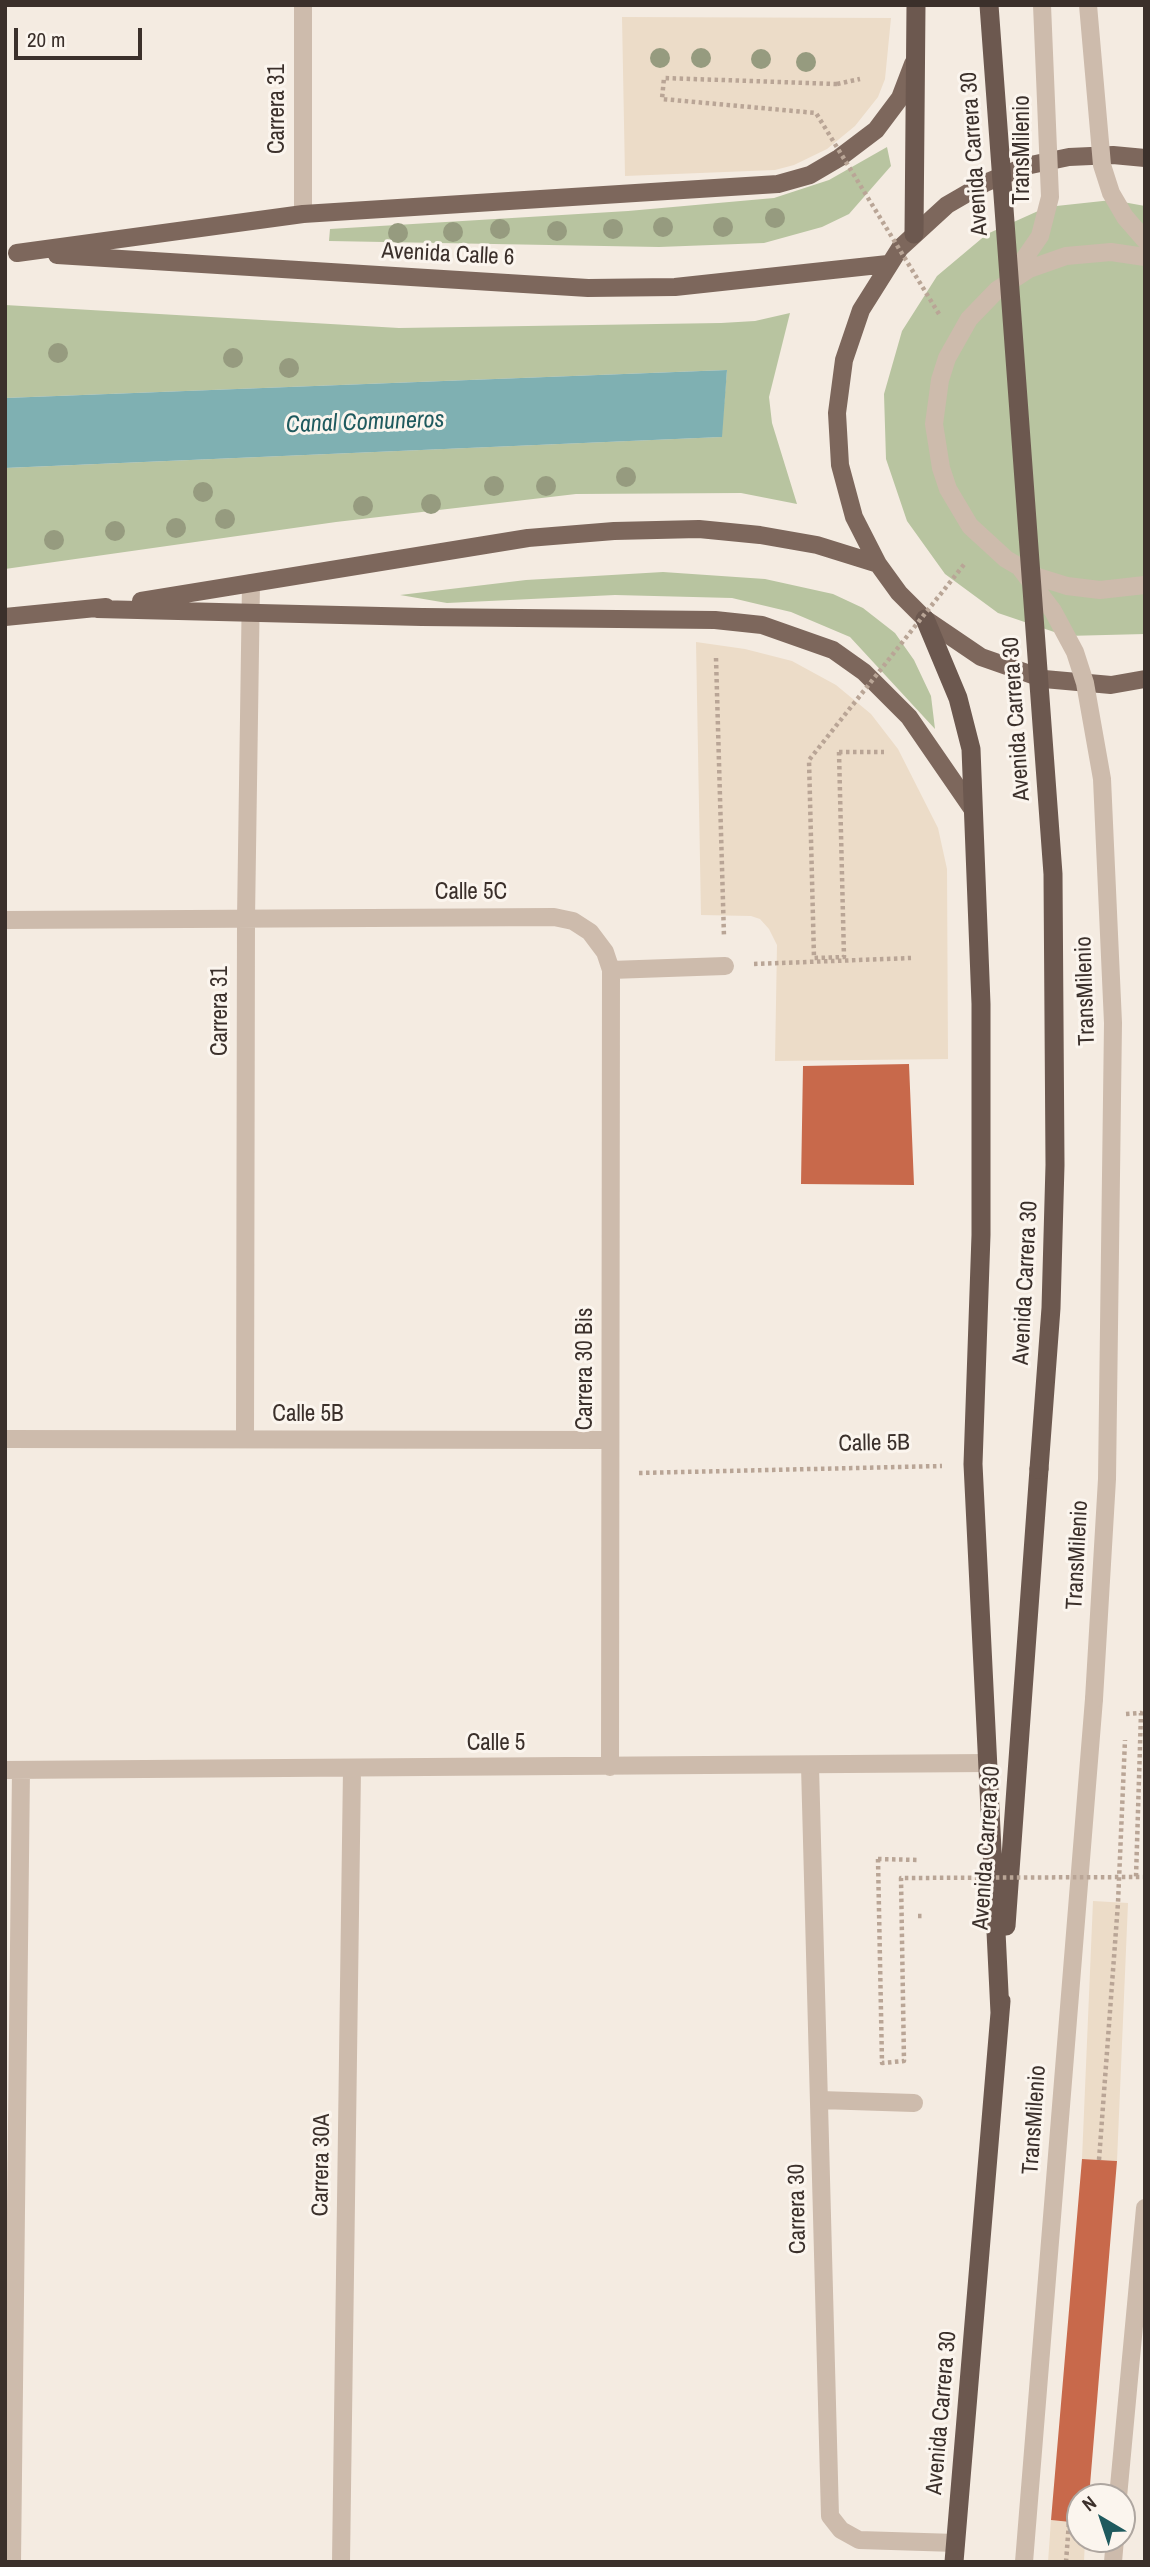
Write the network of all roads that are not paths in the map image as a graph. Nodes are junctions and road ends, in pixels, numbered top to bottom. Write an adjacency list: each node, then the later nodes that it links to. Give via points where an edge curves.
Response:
1 (303, 5): 8 (street, Carrera 31)
2 (916, 5): 6 (highway)
3 (989, 5): 37 (highway, Avenida Carrera 30, bridge, via 1053,874 1055,1165 1051,1308)
4 (1042, 5): 14 (street, TransMilenio, bridge, via 1050,197 1040,236)
5 (1088, 5): 10 (street, bridge, via 1102,165 1111,193)
6 (916, 58): 8 (main road, via 900,98 876,130 829,164 778,184); 9 (highway)
7 (1145, 158): 9 (main road, via 1069,156 1026,166 947,205)
8 (303, 214): 11 (main road)
9 (914, 234): 13 (main road)
10 (1145, 240)
11 (11, 253): 13 (main road, Avenida Calle 6, via 588,288 675,287)
12 (1145, 257): 14 (street, TransMilenio, bridge, via 1079,254 1028,269)
13 (888, 264): 15 (main road, via 861,310 844,360 836,413 840,466 854,517)
14 (1007, 282): 16 (street, TransMilenio, bridge, via 983,303 956,339 940,380 934,424 941,468 959,508 986,543)
15 (878, 564): 17 (main road, via 817,545 760,535 699,529 614,531 528,538); 22 (main road)
16 (1021, 569): 18 (street, TransMilenio, bridge, via 1083,589); 45 (street, TransMilenio, bridge, via 1053,611 1085,683 1102,779 1113,1023 1107,1479 1094,1699)
17 (251, 583): 19 (main road); 20 (street, Carrera 31)
18 (1145, 585)
19 (97, 608): 20 (main road); 21 (main road)
20 (249, 612): 24 (main road, via 715,620 782,630 833,650 864,672 909,717); 25 (street, Carrera 31)
21 (5, 617)
22 (925, 619): 23 (main road, via 981,657 1044,679 1111,685); 24 (highway, via 953,687 971,749)
23 (1145, 680)
24 (973, 810): 32 (highway, via 980,955 981,1194 973,1464)
25 (246, 918): 26 (street, Calle 5C); 28 (street, Calle 5C, via 554,917 573,921 590,932); 30 (street, Carrera 31)
26 (5, 920)
27 (725, 966): 28 (street)
28 (611, 970): 31 (street, Carrera 30 Bis)
29 (5, 1439): 30 (street, Calle 5B)
30 (245, 1439): 31 (street, Calle 5B)
31 (610, 1440): 34 (street, Carrera 30 Bis)
32 (988, 1763): 33 (street, Calle 5); 37 (highway)
33 (810, 1766): 34 (street, Calle 5); 38 (street, Carrera 30)
34 (610, 1767): 35 (street, Calle 5)
35 (352, 1769): 36 (street, Calle 5); 44 (street, Carrera 30A)
36 (13, 1770): 43 (street)
37 (1000, 2014): 42 (highway, Avenida Carrera 30)
38 (820, 2100): 39 (street); 42 (street, Carrera 30, via 830,2516 841,2530 859,2540)
39 (914, 2103)
40 (1145, 2208): 41 (street)
41 (1119, 2483)
42 (955, 2552)
43 (12, 2562)
44 (341, 2562)
45 (1024, 2562)

